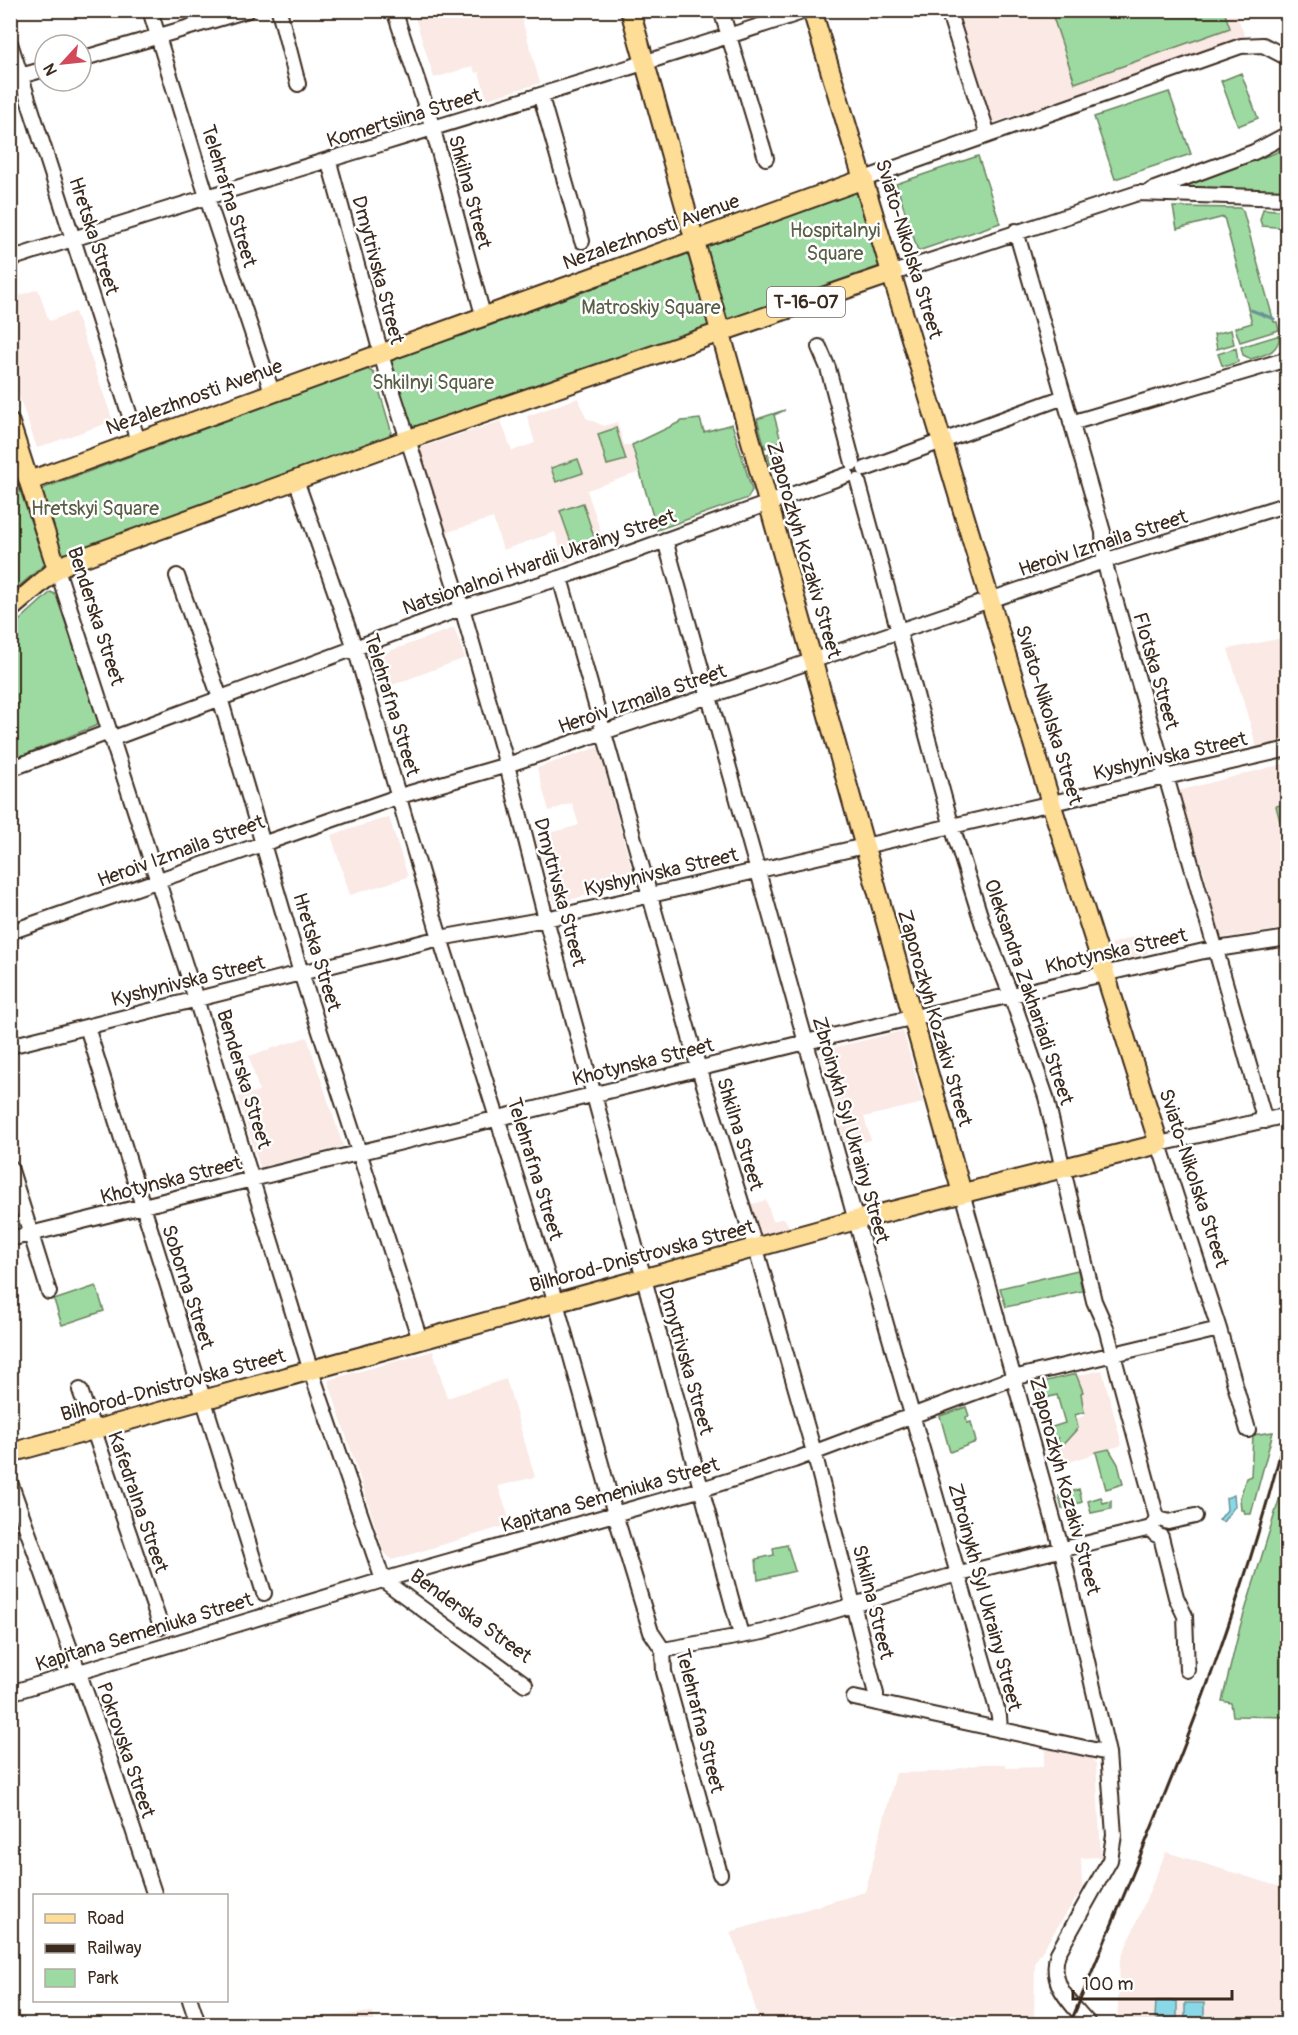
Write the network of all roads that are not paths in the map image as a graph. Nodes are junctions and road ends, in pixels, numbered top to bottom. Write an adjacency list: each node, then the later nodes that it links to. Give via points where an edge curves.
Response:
1 (150, 10): 10 (street, Telehrafna Street)
2 (248, 10): 10 (street)
3 (279, 10): 17 (street)
4 (394, 10): 19 (street, Shkilna Street)
5 (630, 10): 14 (main road, Zaporozkyh Kozakiv Street)
6 (721, 10): 9 (street)
7 (810, 10): 9 (street, Komertsiina Street); 24 (main road, Sviato-Nikolska Street)
8 (948, 10): 21 (street)
9 (729, 36): 14 (street, Komertsiina Street); 22 (street)
10 (159, 38): 12 (street); 26 (street, Telehrafna Street)
11 (10, 43): 16 (street, Hretska Street)
12 (93, 56)
13 (1287, 58): 21 (street, Nezalezhnosti Avenue, via 1263,45 1241,46)
14 (644, 63): 18 (street, Komertsiina Street); 30 (main road, Zaporozkyh Kozakiv Street)
15 (33, 72): 16 (street)
16 (16, 77): 29 (street, Hretska Street)
17 (298, 84)
18 (541, 97): 19 (street, Komertsiina Street); 31 (street)
19 (433, 130): 23 (street, Komertsiina Street); 34 (street, Shkilna Street)
20 (1287, 134): 25 (street, via 1254,152)
21 (988, 135): 24 (street, Nezalezhnosti Avenue)
22 (766, 158)
23 (329, 162): 26 (street, Komertsiina Street); 37 (street, Dmytrivska Street)
24 (864, 179): 30 (main road, Nezalezhnosti Avenue); 33 (main road, Sviato-Nikolska Street)
25 (1147, 192): 27 (street); 28 (street, via 1129,194)
26 (207, 197): 29 (street, Komertsiina Street); 39 (street, Telehrafna Street)
27 (1287, 198)
28 (1016, 231): 33 (street); 40 (street, Flotska Street)
29 (75, 239): 32 (street, Komertsiina Street); 44 (street, Hretska Street)
30 (693, 240): 34 (main road, Nezalezhnosti Avenue); 35 (main road, Zaporozkyh Kozakiv Street)
31 (582, 241)
32 (10, 259)
33 (893, 273): 35 (main road, Т-16-07); 45 (main road, Sviato-Nikolska Street)
34 (483, 315): 37 (main road, Nezalezhnosti Avenue)
35 (719, 332): 43 (main road); 49 (main road, Zaporozkyh Kozakiv Street)
36 (819, 347): 46 (street, Oleksandra Zakhariadi Street)
37 (381, 352): 39 (main road, Nezalezhnosti Avenue); 43 (street, Dmytrivska Street)
38 (1287, 358): 42 (street)
39 (272, 392): 44 (main road, Nezalezhnosti Avenue)
40 (1064, 397): 42 (street, Flotska Street); 45 (street, Natsionalnoi Hvardii Ukrainy Street)
41 (10, 423): 48 (main road, Benderska Street)
42 (1071, 423): 52 (street, Flotska Street, via 1103,532)
43 (406, 440): 47 (main road); 57 (street, Dmytrivska Street)
44 (138, 441): 48 (main road, Nezalezhnosti Avenue)
45 (943, 441): 46 (street, Natsionalnoi Hvardii Ukrainy Street); 56 (main road, Sviato-Nikolska Street)
46 (856, 472): 49 (street, Natsionalnoi Hvardii Ukrainy Street); 59 (street, Oleksandra Zakhariadi Street)
47 (296, 480): 53 (main road); 60 (street, Telehrafna Street)
48 (29, 481): 53 (main road, Benderska Street)
49 (768, 503): 51 (street, Natsionalnoi Hvardii Ukrainy Street); 61 (main road, Zaporozkyh Kozakiv Street)
50 (1287, 504): 52 (street, Heroiv Izmaila Street)
51 (666, 540): 55 (street, Natsionalnoi Hvardii Ukrainy Street); 62 (street, Zbroinykh Syl Ukrainy Street)
52 (1104, 561): 56 (street, Heroiv Izmaila Street); 69 (street, Flotska Street)
53 (57, 569): 58 (main road); 65 (street, Benderska Street)
54 (177, 576): 63 (street, Hretska Street)
55 (560, 578): 57 (street, Natsionalnoi Hvardii Ukrainy Street); 64 (street, Shkilna Street)
56 (991, 601): 59 (street, Heroiv Izmaila Street); 71 (main road, Sviato-Nikolska Street)
57 (462, 608): 60 (street, Natsionalnoi Hvardii Ukrainy Street); 67 (street, Dmytrivska Street)
58 (10, 609)
59 (899, 632): 61 (street, Heroiv Izmaila Street); 72 (street, Oleksandra Zakhariadi Street)
60 (355, 648): 63 (street, Natsionalnoi Hvardii Ukrainy Street); 70 (street, Telehrafna Street)
61 (813, 661): 62 (street, Heroiv Izmaila Street); 74 (main road, Zaporozkyh Kozakiv Street)
62 (707, 697): 64 (street, Heroiv Izmaila Street); 75 (street, Zbroinykh Syl Ukrainy Street)
63 (220, 698): 65 (street, Natsionalnoi Hvardii Ukrainy Street); 73 (street, Hretska Street)
64 (605, 732): 67 (street, Heroiv Izmaila Street); 77 (street, Shkilna Street)
65 (110, 735): 68 (street, Natsionalnoi Hvardii Ukrainy Street); 76 (street, Benderska Street)
66 (1287, 749): 69 (street, Kyshynivska Street)
67 (507, 765): 70 (street, Heroiv Izmaila Street); 78 (street, Dmytrivska Street)
68 (10, 769)
69 (1166, 778): 71 (street, Kyshynivska Street); 82 (street, Flotska Street)
70 (400, 796): 73 (street, Heroiv Izmaila Street); 80 (street, Telehrafna Street)
71 (1051, 803): 72 (street, Kyshynivska Street); 84 (main road, Sviato-Nikolska Street)
72 (952, 825): 74 (street, Kyshynivska Street); 85 (street, Oleksandra Zakhariadi Street, via 983,925)
73 (264, 842): 76 (street, Heroiv Izmaila Street); 83 (street, Hretska Street)
74 (863, 845): 75 (street, Kyshynivska Street); 87 (main road, Zaporozkyh Kozakiv Street)
75 (759, 870): 77 (street, Kyshynivska Street); 89 (street, Zbroinykh Syl Ukrainy Street)
76 (157, 883): 79 (street, Heroiv Izmaila Street); 86 (street, Benderska Street)
77 (651, 894): 78 (street, Kyshynivska Street); 91 (street, Shkilna Street)
78 (546, 919): 80 (street, Kyshynivska Street); 92 (street, Dmytrivska Street)
79 (10, 932)
80 (440, 938): 83 (street, Kyshynivska Street); 94 (street, Telehrafna Street)
81 (1287, 938): 82 (street, Khotynska Street)
82 (1215, 949): 84 (street, Khotynska Street); 95 (street, Flotska Street)
83 (301, 973): 86 (street, Kyshynivska Street); 97 (street, Hretska Street)
84 (1105, 975): 85 (street, Khotynska Street); 96 (main road, Sviato-Nikolska Street)
85 (1011, 995): 87 (street, Khotynska Street); 99 (street, Oleksandra Zakhariadi Street, via 1046,1097)
86 (196, 999): 88 (street, Kyshynivska Street); 100 (street, Benderska Street)
87 (912, 1018): 89 (street, Khotynska Street); 101 (main road, Zaporozkyh Kozakiv Street)
88 (87, 1027): 90 (street, Kyshynivska Street); 102 (street, Soborna Street)
89 (806, 1042): 91 (street, Khotynska Street); 103 (street, Zbroinykh Syl Ukrainy Street)
90 (10, 1046)
91 (699, 1069): 92 (street, Khotynska Street); 106 (street, Shkilna Street)
92 (594, 1094): 94 (street, Khotynska Street); 107 (street, Dmytrivska Street)
93 (1287, 1115): 95 (street, Bilhorod-Dnistrovska Street)
94 (499, 1117): 97 (street, Khotynska Street); 109 (street, Telehrafna Street)
95 (1265, 1121): 96 (street, Bilhorod-Dnistrovska Street)
96 (1159, 1144): 99 (main road, Bilhorod-Dnistrovska Street); 110 (street, Sviato-Nikolska Street)
97 (360, 1152): 100 (street, Khotynska Street); 111 (street, Hretska Street)
98 (10, 1167): 104 (street)
99 (1062, 1168): 101 (main road, Bilhorod-Dnistrovska Street); 112 (street, Oleksandra Zakhariadi Street, via 1094,1301 1106,1328)
100 (251, 1180): 102 (street, Khotynska Street); 113 (street, Benderska Street)
101 (962, 1193): 103 (main road, Bilhorod-Dnistrovska Street); 114 (street, Zaporozkyh Kozakiv Street)
102 (142, 1208): 104 (street, Khotynska Street); 116 (street, Soborna Street)
103 (856, 1220): 106 (main road, Bilhorod-Dnistrovska Street); 117 (street, Zbroinykh Syl Ukrainy Street)
104 (30, 1234): 105 (street, Khotynska Street); 108 (street)
105 (10, 1239)
106 (756, 1249): 107 (main road, Bilhorod-Dnistrovska Street); 120 (street, Shkilna Street)
107 (643, 1280): 109 (main road, Bilhorod-Dnistrovska Street); 123 (street, Dmytrivska Street)
108 (49, 1292)
109 (556, 1303): 111 (main road, Bilhorod-Dnistrovska Street); 124 (street, Telehrafna Street)
110 (1219, 1329): 112 (street, Kapitana Semeniuka Street); 119 (street, Sviato-Nikolska Street)
111 (420, 1340): 113 (main road, Bilhorod-Dnistrovska Street)
112 (1112, 1356): 114 (street, Kapitana Semeniuka Street); 126 (street, Oleksandra Zakhariadi Street)
113 (311, 1371): 116 (main road, Bilhorod-Dnistrovska Street); 129 (street, Benderska Street)
114 (1013, 1378): 117 (street, Kapitana Semeniuka Street); 127 (street, Zaporozkyh Kozakiv Street)
115 (80, 1390): 118 (street, Kafedralna Street)
116 (204, 1400): 118 (main road, Bilhorod-Dnistrovska Street); 130 (street, Soborna Street)
117 (914, 1414): 120 (street, Kapitana Semeniuka Street); 128 (street, Zbroinykh Syl Ukrainy Street)
118 (92, 1430): 121 (main road, Bilhorod-Dnistrovska Street); 132 (street, Kafedralna Street)
119 (1248, 1430)
120 (814, 1452): 123 (street, Kapitana Semeniuka Street); 131 (street, Shkilna Street)
121 (10, 1453)
122 (10, 1482): 136 (street, Pokrovska Street)
123 (702, 1489): 124 (street, Kapitana Semeniuka Street); 133 (street, Dmytrivska Street)
124 (615, 1514): 129 (street, Kapitana Semeniuka Street); 134 (street, Telehrafna Street, via 651,1632)
125 (1195, 1516): 126 (street)
126 (1159, 1526): 127 (street); 135 (street, Oleksandra Zakhariadi Street, via 1176,1597 1185,1616)
127 (1062, 1551): 128 (street); 142 (street, Zaporozkyh Kozakiv Street)
128 (959, 1575): 131 (street); 141 (street, Zbroinykh Syl Ukrainy Street)
129 (383, 1580): 136 (street, Kapitana Semeniuka Street); 137 (street, Benderska Street)
130 (264, 1593)
131 (853, 1605): 133 (street); 140 (street, Shkilna Street)
132 (161, 1627)
133 (741, 1635): 134 (street)
134 (663, 1650): 143 (street, Telehrafna Street, via 664,1672)
135 (1187, 1670)
136 (79, 1672): 138 (street, Kapitana Semeniuka Street); 144 (street, Pokrovska Street)
137 (525, 1684)
138 (10, 1693)
139 (854, 1698): 140 (street)
140 (876, 1703): 141 (street)
141 (1000, 1730): 142 (street)
142 (1108, 1753): 147 (street, Zaporozkyh Kozakiv Street, via 1114,1835 1110,1860 1054,1966 1061,1991)
143 (720, 1874)
144 (154, 1894)
145 (190, 2002): 146 (street)
146 (198, 2025)
147 (1089, 2025)

